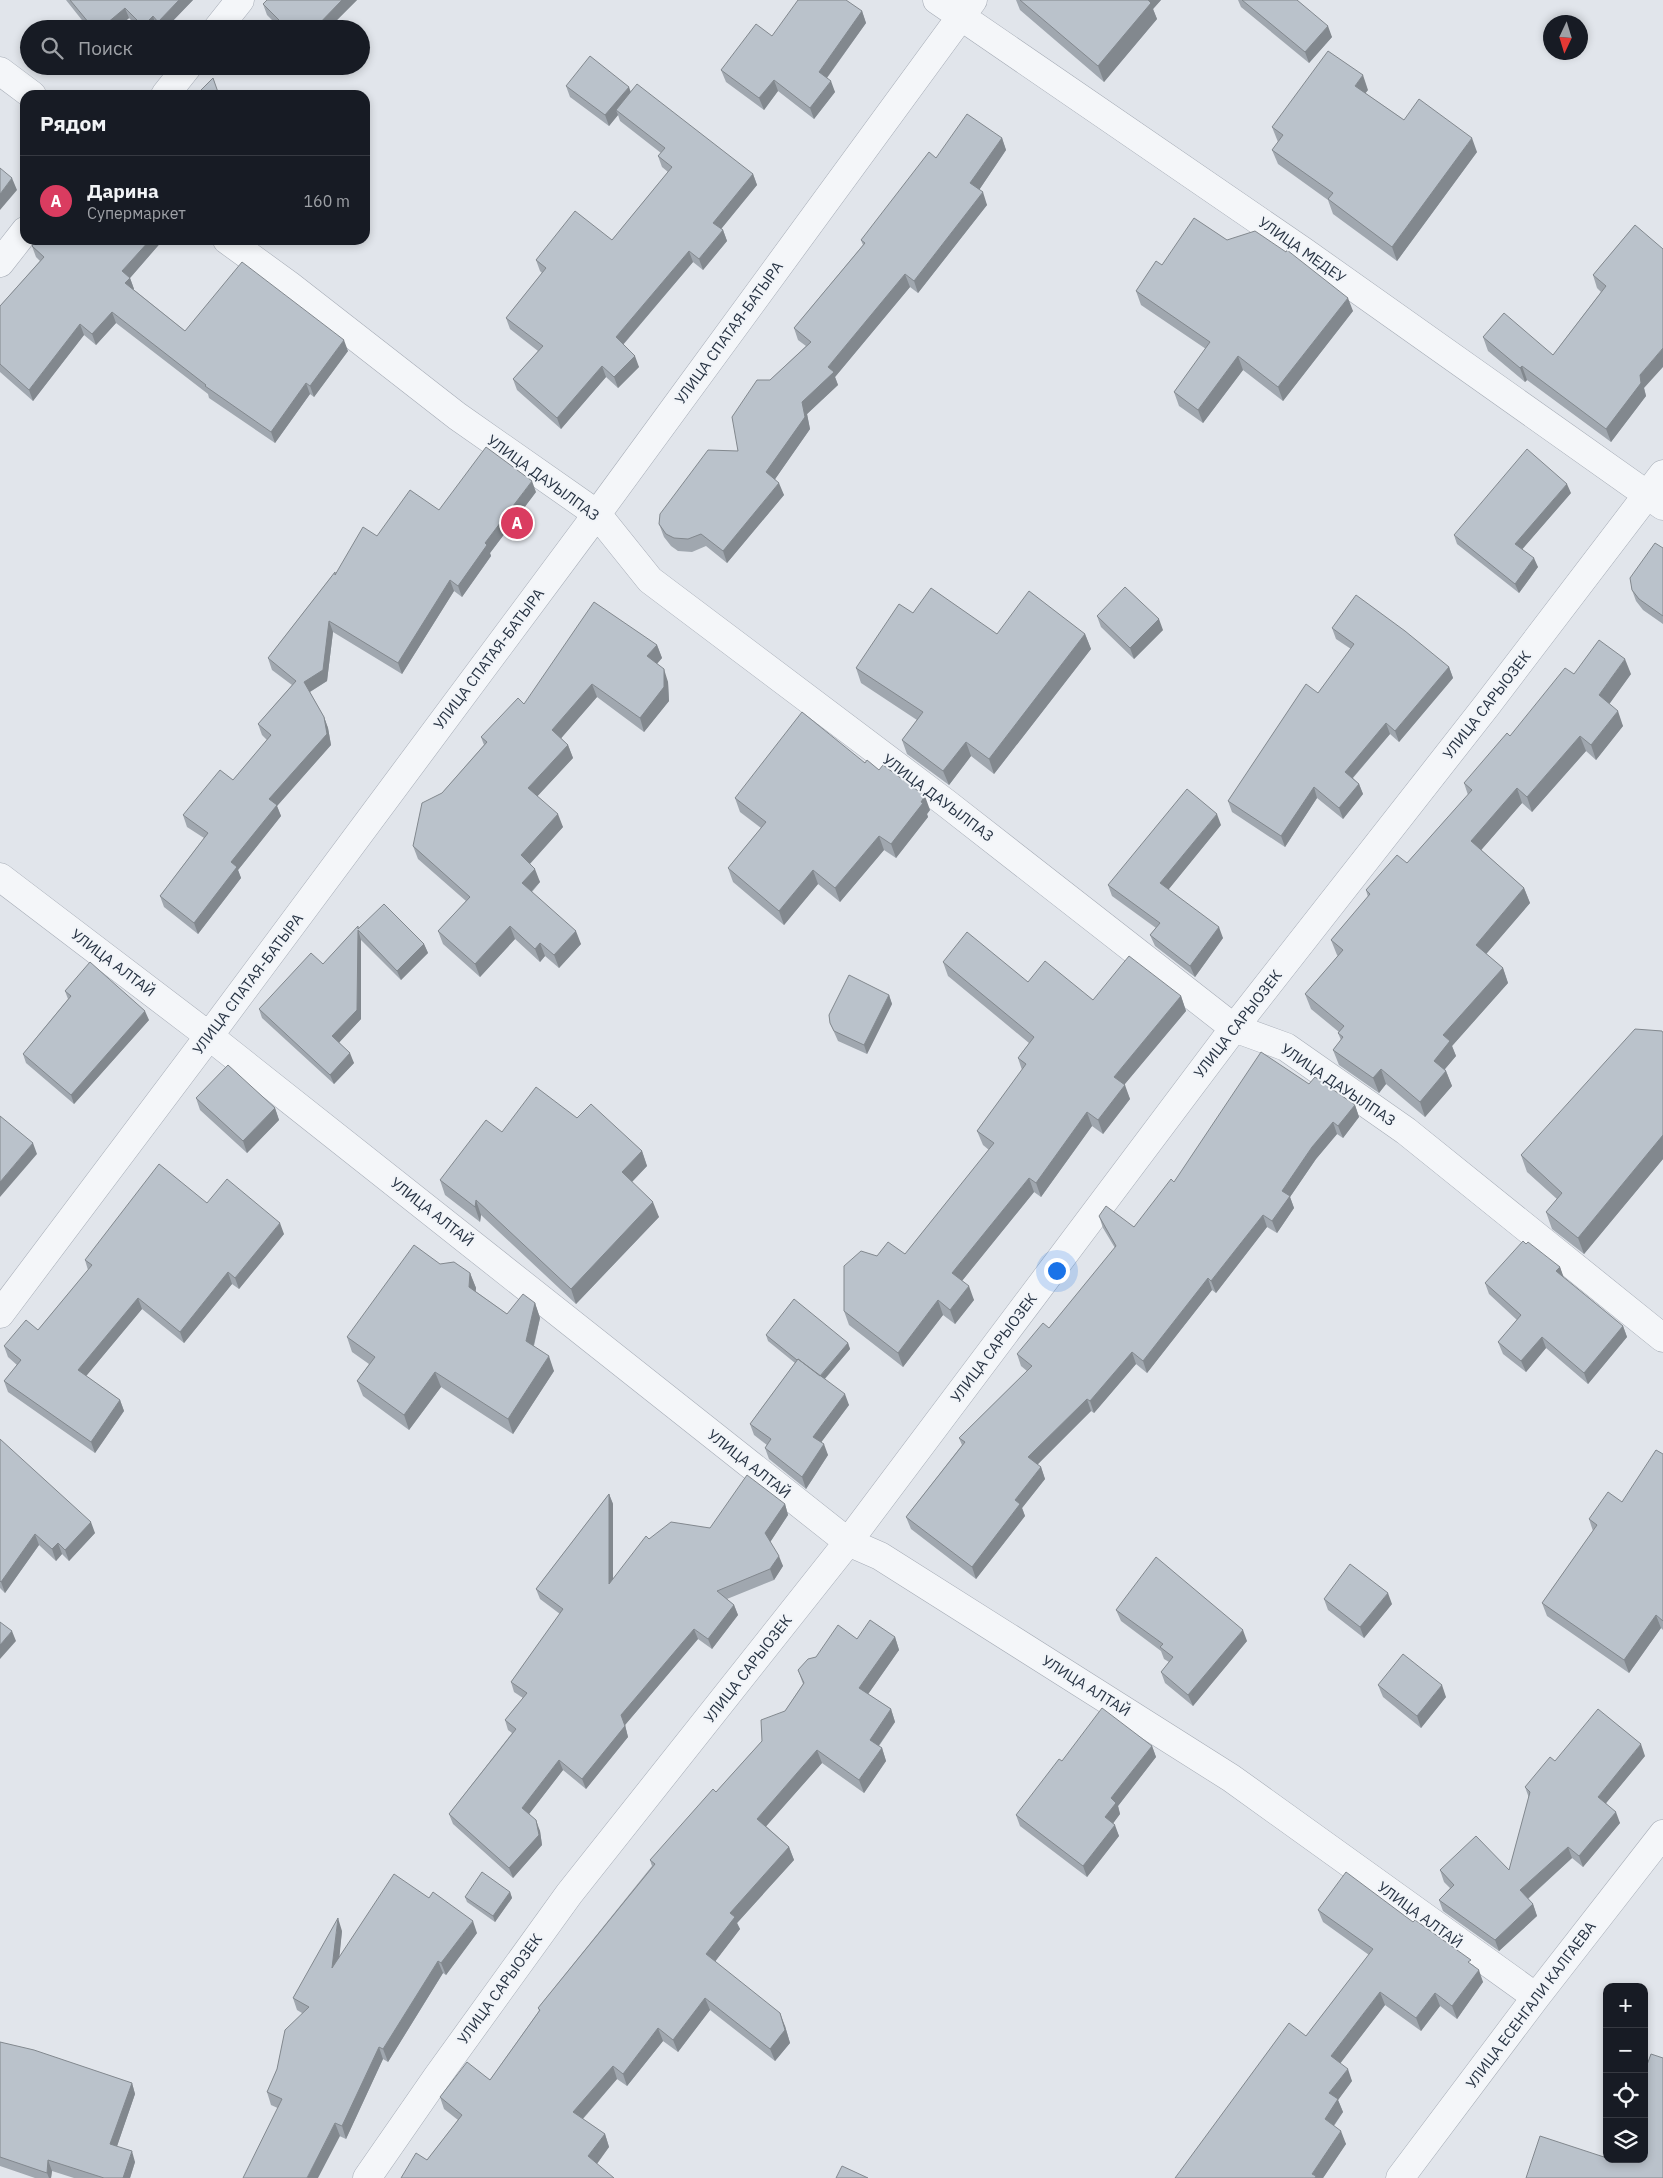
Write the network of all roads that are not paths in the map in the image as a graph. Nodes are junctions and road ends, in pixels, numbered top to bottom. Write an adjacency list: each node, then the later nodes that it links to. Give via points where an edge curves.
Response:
1 (240, 0): 4 (street)
2 (937, 0): 3 (street, УЛИЦА МЕДЕУ)
3 (967, 8): 13 (street, УЛИЦА МЕДЕУ); 14 (street, УЛИЦА СПАТАЯ-БАТЫРА)
4 (225, 20)
5 (0, 71): 7 (street)
6 (181, 75): 8 (street)
7 (25, 90)
8 (169, 90)
9 (20, 238): 11 (street)
10 (234, 245): 14 (street, УЛИЦА ДАУЫЛПАЗ, via 457,416)
11 (0, 264)
12 (1663, 474): 13 (street, УЛИЦА САРЫОЗЕК)
13 (1655, 501): 16 (street, УЛИЦА САРЫОЗЕК, via 1486,705)
14 (597, 514): 16 (street, УЛИЦА ДАУЫЛПАЗ, via 650,580 946,803); 17 (street, УЛИЦА СПАТАЯ-БАТЫРА)
15 (0, 877): 17 (street, УЛИЦА АЛТАЙ)
16 (1234, 1028): 19 (street, УЛИЦА ДАУЫЛПАЗ, via 1286,1047 1406,1131); 20 (street, УЛИЦА САРЫОЗЕК)
17 (209, 1036): 18 (street, УЛИЦА СПАТАЯ-БАТЫРА); 20 (street, УЛИЦА АЛТАЙ)
18 (0, 1314)
19 (1663, 1338)
20 (848, 1542): 22 (street, УЛИЦА АЛТАЙ, via 880,1556 1231,1778); 23 (street, УЛИЦА САРЫОЗЕК, via 569,1894)
21 (1663, 1834): 22 (street, УЛИЦА ЕСЕНГАЛИ КАЛГАЕВА)
22 (1536, 1997): 24 (street, УЛИЦА ЕСЕНГАЛИ КАЛГАЕВА)
23 (368, 2178)
24 (1400, 2178)

